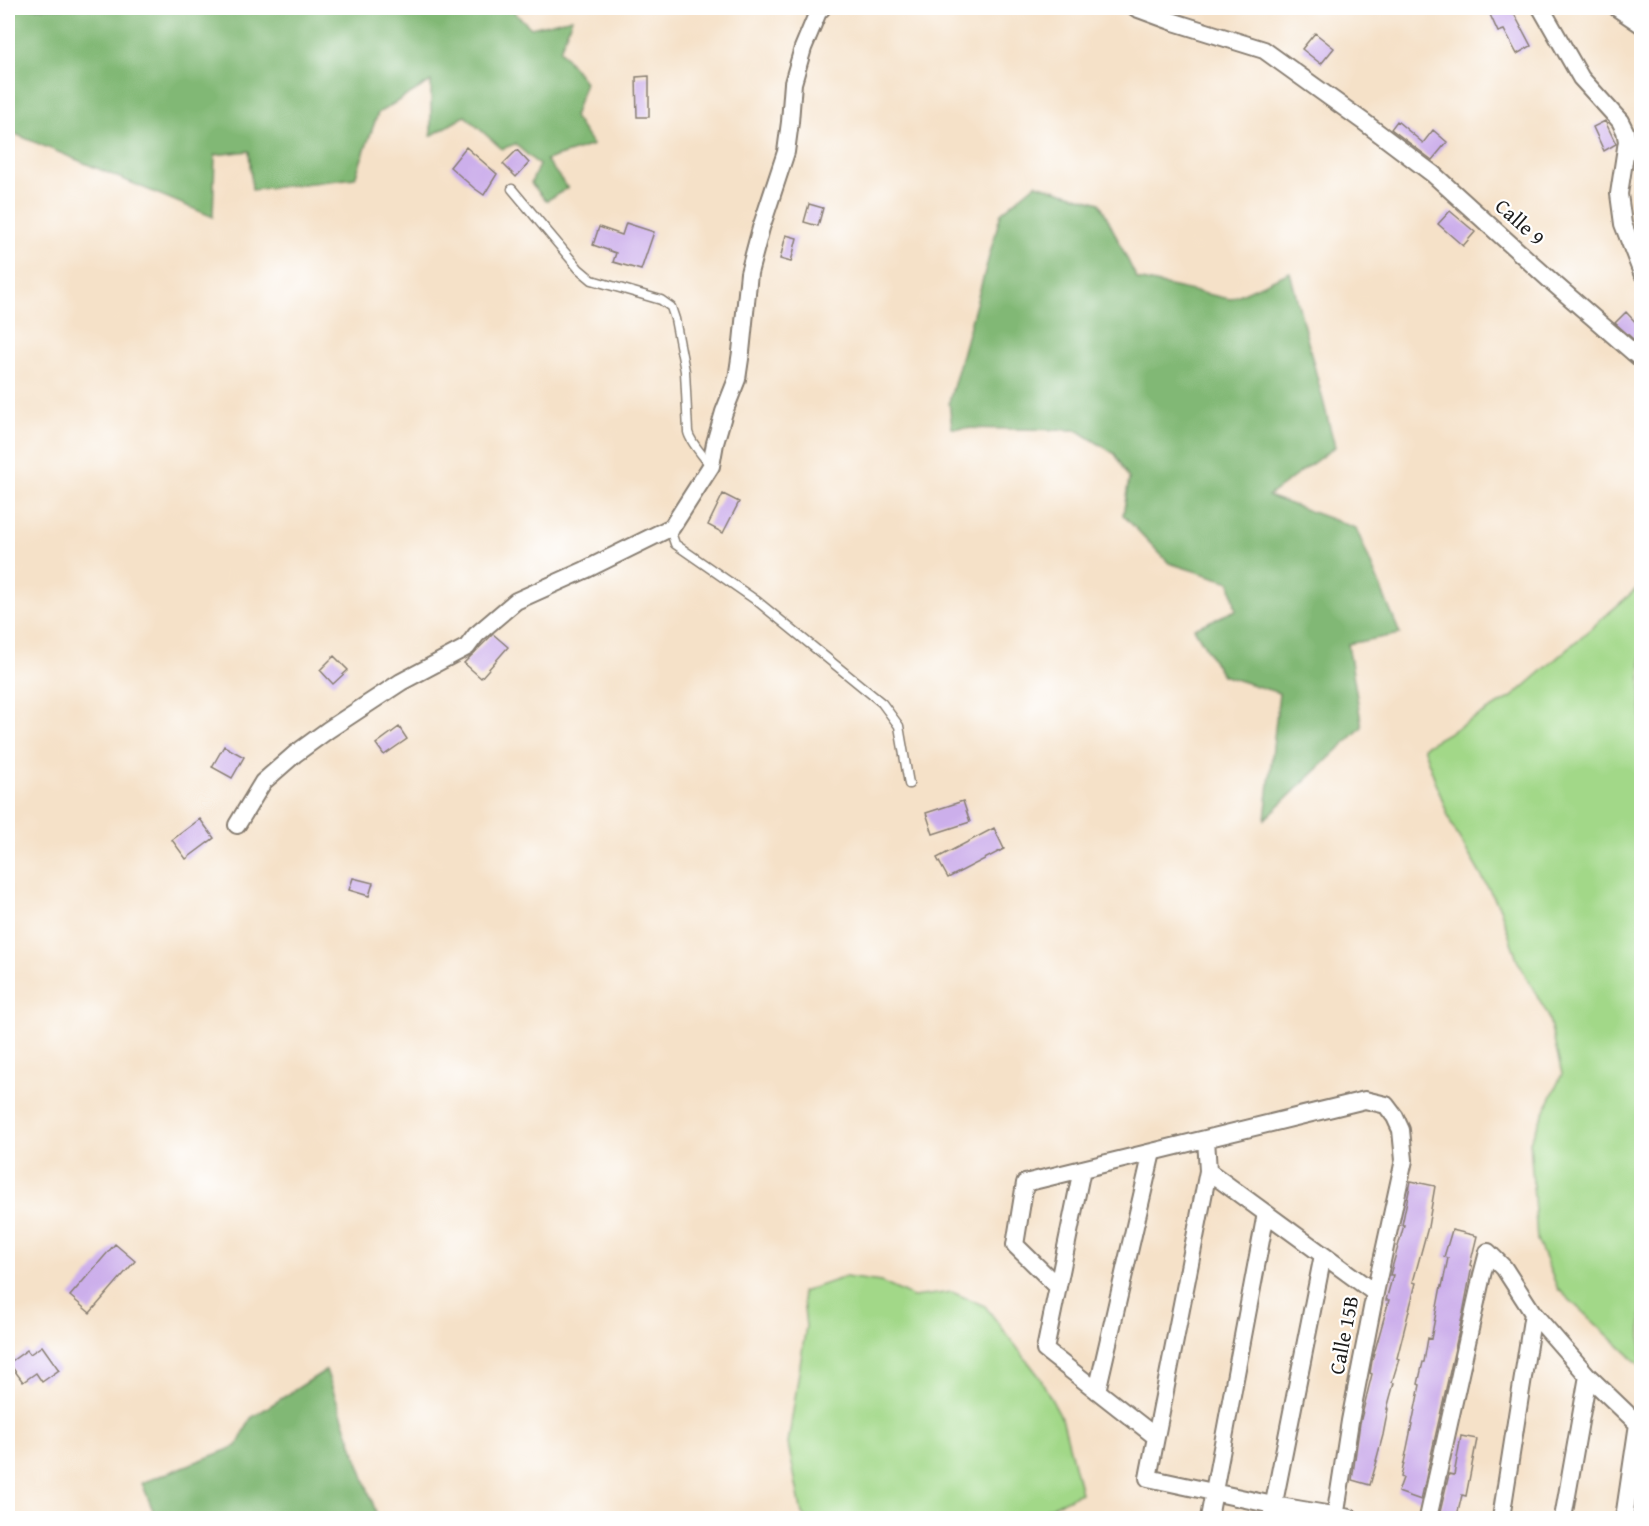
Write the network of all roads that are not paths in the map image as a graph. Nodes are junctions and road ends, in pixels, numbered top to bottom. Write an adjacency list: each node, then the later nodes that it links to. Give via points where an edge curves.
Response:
1 (822, 8): 9 (street, via 803,48 793,83 786,152 749,273 737,379 724,412)
2 (1136, 8): 8 (street, Calle 9, via 1264,50 1433,174)
3 (1540, 8): 7 (street, via 1581,78 1625,131 1619,194 1623,224)
4 (1617, 8): 5 (street)
5 (1641, 25)
6 (512, 189): 9 (lane, via 592,280 661,300 671,307 685,371 690,440)
7 (1641, 273)
8 (1641, 360)
9 (711, 466): 10 (street)
10 (672, 527): 11 (lane, via 675,544 757,601 882,702 899,726); 12 (street, via 516,601 467,647 401,682 295,754 263,782)
11 (909, 784)
12 (237, 825)
13 (1206, 1139): 14 (street, Calle 15B); 16 (street); 20 (street, Calle 15B, via 1365,1100 1386,1106 1401,1130 1404,1160)
14 (1152, 1152): 15 (street, Calle 15B); 23 (street)
15 (1082, 1169): 19 (street); 19 (street, Calle 15B, via 1025,1183 1015,1245)
16 (1208, 1171): 17 (street); 25 (street)
17 (1266, 1213): 18 (street); 26 (street)
18 (1323, 1255): 20 (street); 27 (street)
19 (1058, 1287): 23 (street, via 1045,1350)
20 (1375, 1293): 28 (street, Calle 15B, via 1350,1420)
21 (1533, 1314): 22 (street); 30 (street, via 1504,1268 1488,1252); 31 (street)
22 (1588, 1376): 24 (street); 32 (street)
23 (1097, 1391): 25 (street)
24 (1640, 1425): 33 (street)
25 (1156, 1437): 26 (street, via 1148,1478)
26 (1213, 1493): 27 (street); 29 (street)
27 (1272, 1512): 28 (street)
28 (1340, 1517)
29 (1209, 1518)
30 (1428, 1518)
31 (1501, 1518)
32 (1563, 1518)
33 (1624, 1518)

